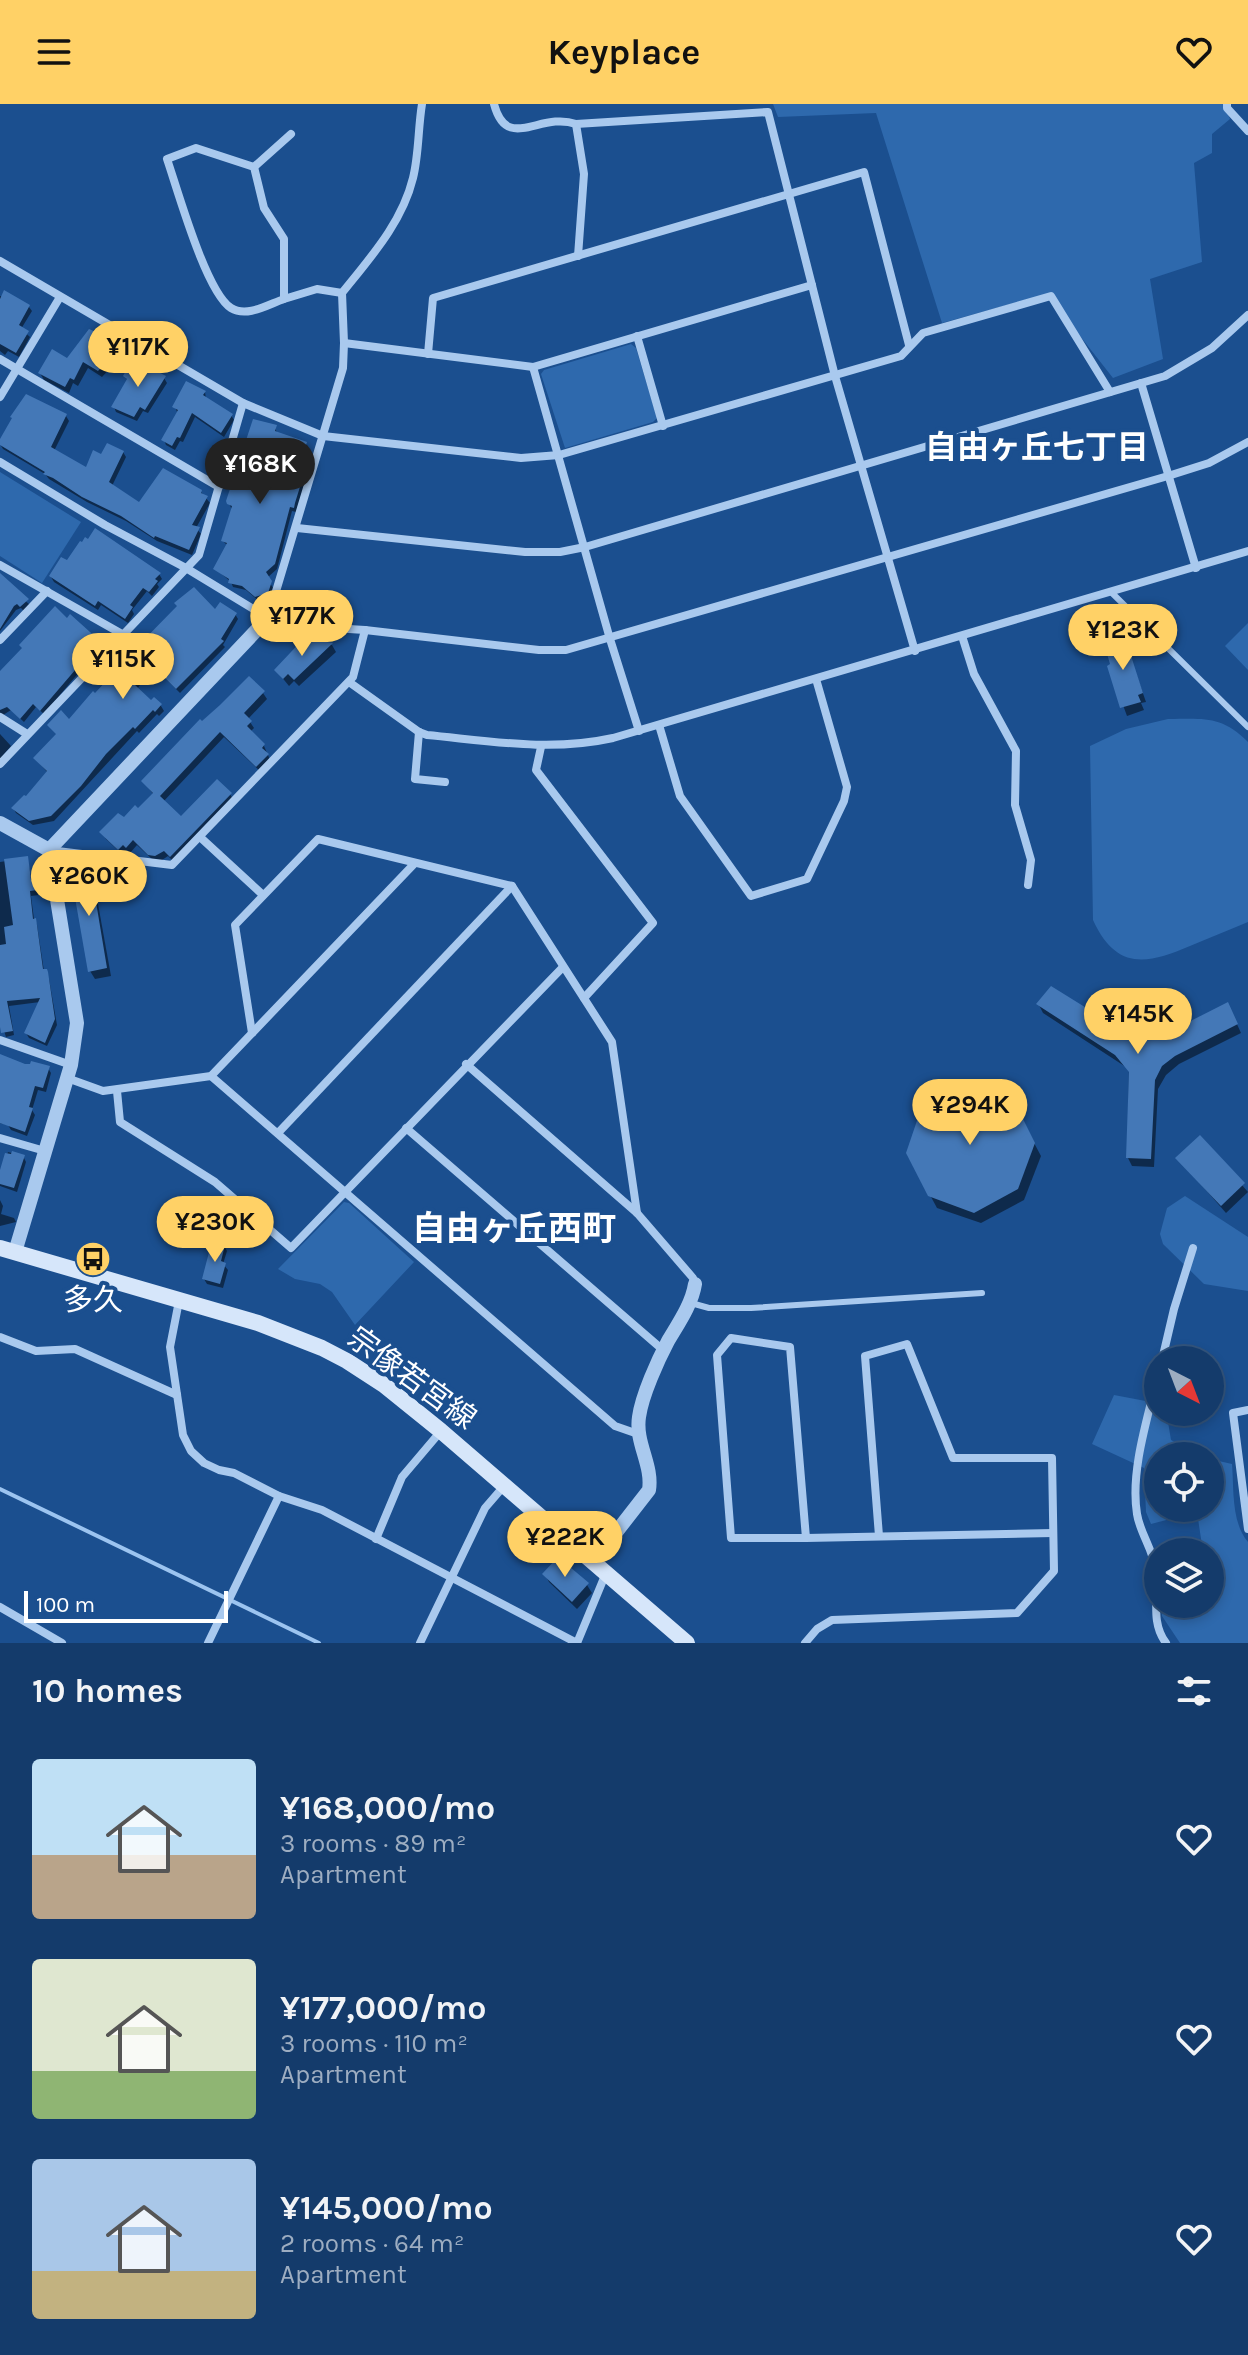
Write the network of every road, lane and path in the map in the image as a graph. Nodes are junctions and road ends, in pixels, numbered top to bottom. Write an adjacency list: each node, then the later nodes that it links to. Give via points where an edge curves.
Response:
1 (422, 104): 12 (street, via 414,177 405,203 389,234)
2 (494, 104): 4 (street, via 504,127 562,119)
3 (1227, 104): 5 (street)
4 (576, 124): 8 (street, via 768,112); 9 (street, via 584,174)
5 (1248, 131)
6 (291, 134): 7 (street)
7 (254, 167): 14 (street, via 264,208 284,239); 14 (street, via 196,148 167,159 213,288 231,308 247,312)
8 (788, 193): 9 (street); 11 (street); 18 (street, via 864,172)
9 (578, 256): 19 (street, via 433,298)
10 (0, 261): 13 (street)
11 (812, 285): 16 (street); 23 (street)
12 (342, 293): 14 (street, via 317,289); 17 (street)
13 (60, 297): 22 (street); 27 (street)
14 (284, 299)
15 (1248, 315): 24 (street, via 1189,363)
16 (637, 336): 21 (street); 28 (street)
17 (344, 343): 19 (street); 29 (street, via 343,368)
18 (909, 345): 23 (street, via 901,356); 25 (street, via 923,333 1051,296)
19 (428, 354): 21 (street)
20 (0, 359): 22 (street)
21 (533, 367): 31 (street)
22 (17, 369): 26 (street); 35 (street)
23 (835, 376): 28 (street); 33 (street)
24 (1141, 383): 25 (street); 34 (street)
25 (1110, 392): 33 (street)
26 (0, 397)
27 (243, 403): 29 (street); 35 (street)
28 (663, 426): 31 (street)
29 (323, 436): 31 (street, via 521,458); 36 (street)
30 (1248, 442): 34 (street, via 1209,463)
31 (559, 455): 37 (street)
32 (0, 462): 41 (street)
33 (861, 466): 37 (street); 39 (street)
34 (1168, 476): 39 (street); 42 (street)
35 (219, 487): 41 (street, via 199,555)
36 (297, 528): 37 (street, via 525,552); 45 (street)
37 (585, 547): 49 (street)
38 (1248, 551): 42 (street)
39 (887, 558): 49 (street); 51 (street)
40 (0, 565): 43 (street)
41 (186, 568): 45 (street); 47 (street)
42 (1196, 568): 44 (street)
43 (47, 591): 47 (street); 50 (street)
44 (1111, 592): 48 (street); 56 (lane)
45 (268, 618): 46 (street, via 285,625); 65 (street)
46 (365, 630): 49 (street, via 539,650 566,650); 53 (street)
47 (122, 634): 59 (street)
48 (962, 636): 51 (street); 67 (street, via 974,674 1016,751 1015,805 1031,860)
49 (610, 639): 57 (street)
50 (0, 640)
51 (915, 651): 52 (street)
52 (816, 679): 55 (street); 55 (street, via 847,787 844,801 807,879 751,896 680,796)
53 (349, 682): 58 (street); 64 (street)
54 (0, 717): 59 (street)
55 (659, 725): 57 (street)
56 (1248, 727)
57 (639, 731): 60 (street, via 583,745)
58 (419, 732): 60 (street); 62 (street, via 415,779)
59 (27, 734): 61 (street)
60 (541, 747): 71 (street, via 536,770 653,923)
61 (0, 764)
62 (445, 782)
63 (0, 823): 65 (street)
64 (200, 837): 65 (street, via 172,865); 69 (street)
65 (49, 850): 75 (street, via 77,1023)
66 (414, 864): 68 (street); 69 (street, via 318,839); 72 (street)
67 (1028, 885)
68 (512, 886): 70 (street); 79 (street)
69 (263, 895): 72 (street, via 235,925)
70 (563, 967): 71 (street); 74 (street)
71 (584, 998): 83 (street, via 612,1042)
72 (252, 1033): 76 (street)
73 (0, 1040): 75 (street)
74 (466, 1064): 78 (street); 83 (street)
75 (69, 1072): 77 (street, via 103,1091); 81 (street)
76 (211, 1076): 77 (street); 79 (street)
77 (117, 1091): 82 (street, via 120,1122 215,1182 291,1248)
78 (406, 1128): 82 (street); 92 (street)
79 (278, 1133): 82 (street)
80 (0, 1138): 81 (street)
81 (45, 1151): 85 (street)
82 (345, 1193): 97 (street, via 615,1426)
83 (637, 1213): 86 (street)
84 (1193, 1248): 91 (street)
85 (8, 1250): 88 (main road, 宗像若宮線)
86 (695, 1284): 89 (street)
87 (982, 1293): 89 (lane, via 751,1308 709,1308)
88 (179, 1299): 93 (street, via 170,1347); 96 (main road, 宗像若宮線, via 322,1348 384,1385)
89 (689, 1302): 92 (street)
90 (0, 1337): 93 (street, via 36,1351 75,1349)
91 (1165, 1346)
92 (663, 1350): 97 (street, via 639,1414)
93 (177, 1395): 99 (street, via 191,1451 204,1463)
94 (1248, 1410): 100 (street, via 1233,1413)
95 (1146, 1426): 114 (street, via 1135,1496 1137,1518 1153,1552 1156,1621)
96 (441, 1431): 98 (main road, 宗像若宮線); 104 (street, via 402,1477)
97 (638, 1434): 105 (street, via 649,1469 649,1490)
98 (504, 1485): 105 (main road, 宗像若宮線); 106 (street, via 485,1508)
99 (279, 1496): 104 (street, via 322,1510); 109 (street)
100 (1248, 1529)
101 (1053, 1533): 102 (street); 102 (street, via 1052,1458 953,1458 907,1344 865,1356); 113 (street, via 1054,1571 1017,1613 832,1620)
102 (879, 1536): 103 (street)
103 (806, 1538): 103 (street, via 731,1538 717,1355 731,1338 790,1347)
104 (376, 1539): 106 (street)
105 (600, 1567): 111 (street); 112 (main road, 宗像若宮線)
106 (451, 1578): 110 (street); 111 (street)
107 (0, 1607): 108 (street)
108 (62, 1643)
109 (208, 1643)
110 (420, 1643)
111 (577, 1643)
112 (687, 1643)
113 (805, 1643)
114 (1166, 1643)

